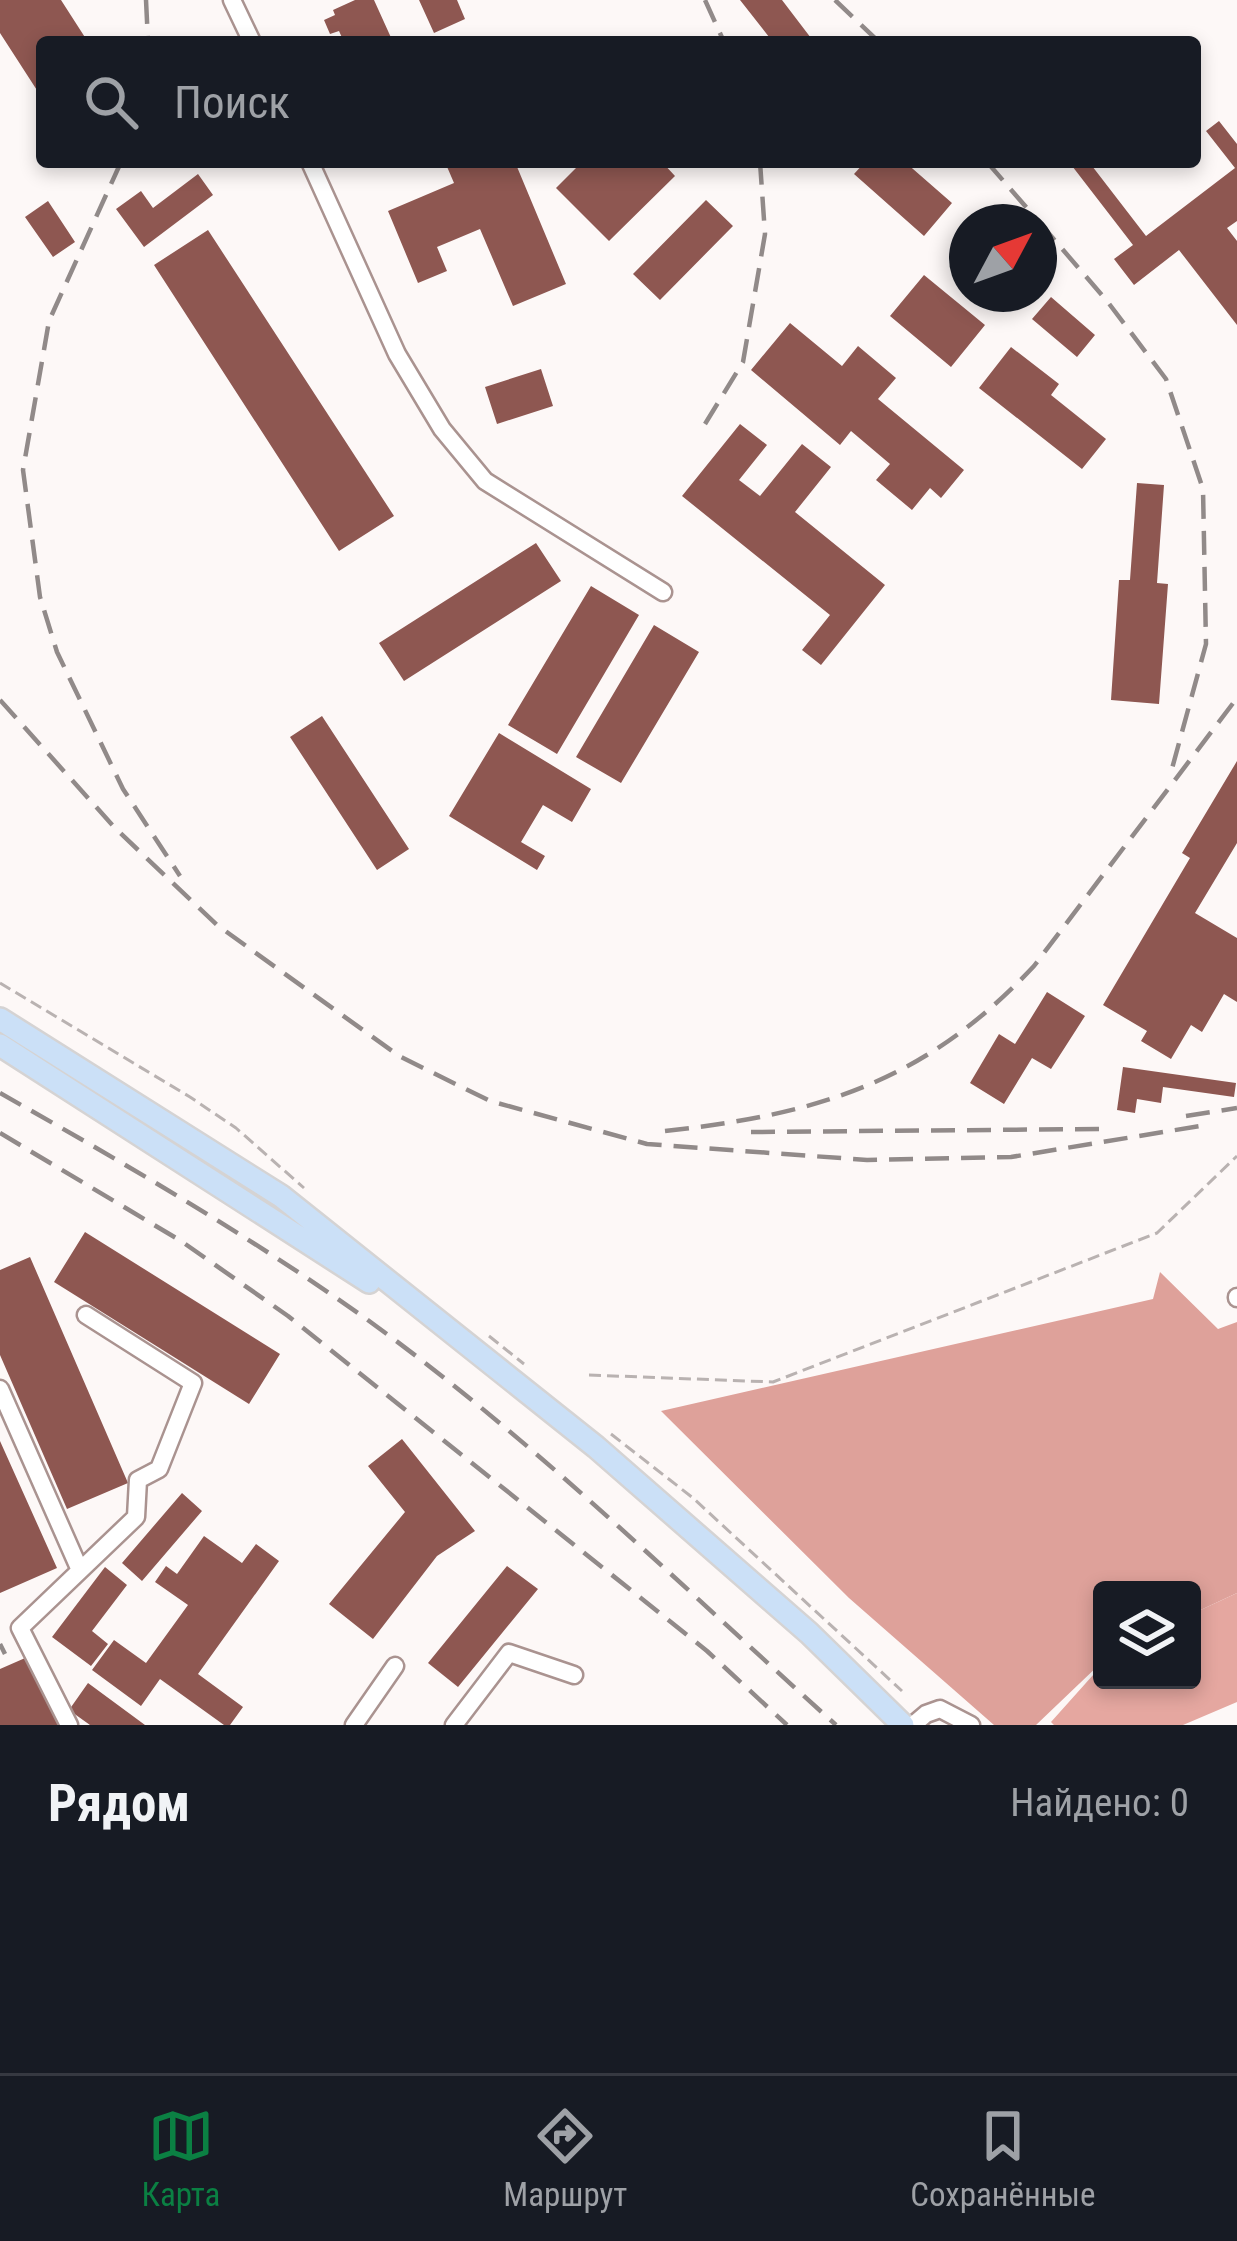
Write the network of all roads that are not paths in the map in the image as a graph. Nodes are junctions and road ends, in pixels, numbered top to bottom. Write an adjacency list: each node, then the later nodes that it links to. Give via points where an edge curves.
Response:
1 (232, 0): 2 (lane)
2 (250, 36)
3 (313, 168): 4 (lane, via 397,354 442,429 485,481)
4 (663, 592)
5 (0, 1019): 8 (main road, via 281,1196)
6 (0, 1045): 8 (main road)
7 (86, 1315): 10 (lane, via 193,1383 159,1468 137,1480 136,1517)
8 (485, 1358): 16 (main road, via 708,1542)
9 (0, 1389): 10 (lane)
10 (79, 1568): 13 (lane, via 20,1628)
11 (395, 1666): 14 (lane)
12 (574, 1675): 15 (lane, via 509,1653)
13 (69, 1725)
14 (354, 1725)
15 (454, 1725)
16 (903, 1725)
17 (913, 1725): 18 (lane, via 940,1709)
18 (971, 1725)

